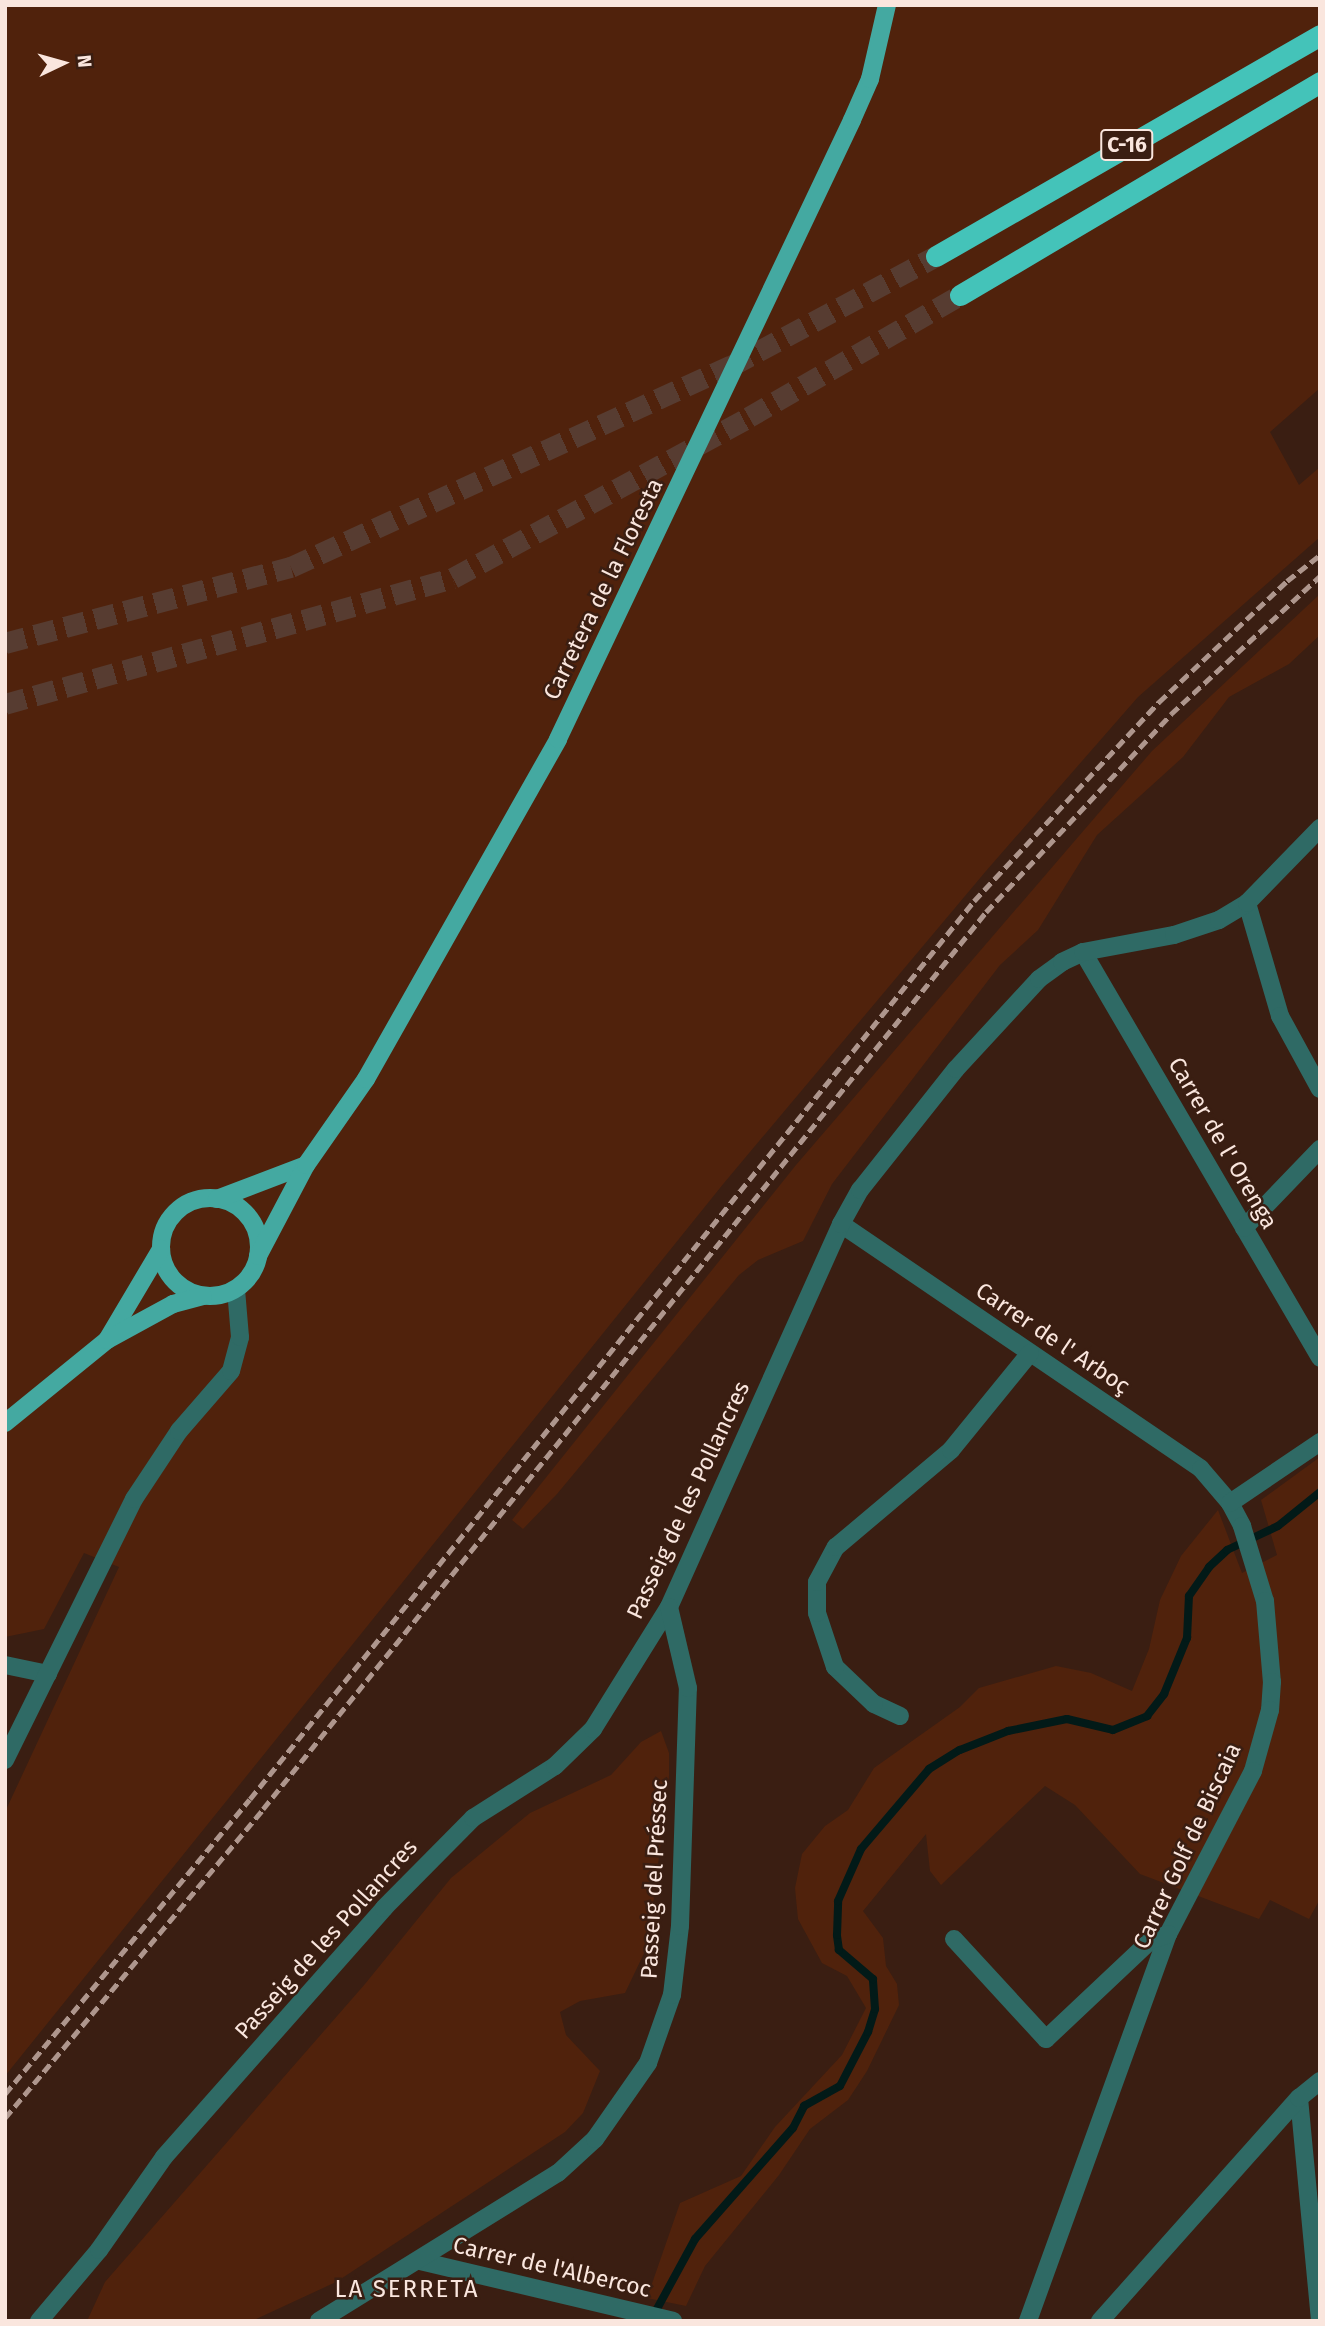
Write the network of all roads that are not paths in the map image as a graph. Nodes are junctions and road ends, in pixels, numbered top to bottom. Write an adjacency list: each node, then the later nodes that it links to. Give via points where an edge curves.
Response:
1 (887, 5): 11 (main road, Carretera de la Floresta, via 870,79 852,120 558,740 366,1079)
2 (1320, 35): 4 (highway, C-16)
3 (1320, 82): 5 (highway, C-16)
4 (936, 257)
5 (960, 295)
6 (1320, 828): 7 (street, Passeig de les Pollancres)
7 (1247, 903): 8 (street, Passeig de les Pollancres, via 1219,920 1174,935); 9 (street, via 1280,1016)
8 (1083, 952): 13 (street, Passeig de les Pollancres, via 1039,979 956,1069 860,1190); 14 (street, Carrer de l' Orenga)
9 (1320, 1089)
10 (1320, 1149): 14 (street)
11 (306, 1165): 12 (main road); 16 (main road, Carretera de la Floresta)
12 (217, 1199): 15 (main road, via 191,1201 178,1210 167,1222); 16 (main road, via 237,1206 249,1217)
13 (841, 1224): 20 (street, Carrer de l' Arboç); 25 (street, Passeig de les Pollancres)
14 (1244, 1228): 21 (street, Carrer de l' Orenga)
15 (161, 1248): 18 (main road, via 175,1282); 19 (main road)
16 (258, 1256): 17 (main road, via 248,1278)
17 (236, 1289): 18 (main road); 27 (street, via 240,1337 231,1371 179,1431 134,1499)
18 (203, 1296): 19 (main road, via 173,1304)
19 (107, 1340): 22 (main road)
20 (1030, 1353): 24 (street, Carrer de l' Arboç, via 1179,1452); 28 (street, via 951,1450 836,1547 817,1582 817,1613 835,1667 874,1704)
21 (1320, 1358)
22 (5, 1423)
23 (1320, 1443): 24 (street)
24 (1230, 1503): 30 (street, Carrer Golf de Biscaia, via 1253,1555 1270,1646 1272,1682 1264,1739 1253,1771)
25 (669, 1607): 35 (street, Passeig del Préssec, via 688,1688 680,1926 671,1995 658,2040 628,2097 578,2157); 37 (street, Passeig de les Pollancres, via 593,1729 555,1766 473,1818 384,1908 164,2157 99,2250)
26 (5, 1665): 27 (street)
27 (48, 1674): 29 (street)
28 (900, 1716)
29 (5, 1760)
30 (1168, 1934): 31 (street, via 1151,1940 1046,2039); 40 (street, Carrer Golf de Biscaia)
31 (954, 1939)
32 (1320, 2081): 33 (street)
33 (1299, 2098): 34 (street); 36 (street); 41 (street)
34 (1320, 2100)
35 (420, 2261): 38 (street, Passeig del Préssec); 39 (street, Carrer de l'Albercoc)
36 (1320, 2320)
37 (39, 2321)
38 (319, 2321)
39 (673, 2321)
40 (1028, 2321)
41 (1100, 2321)

